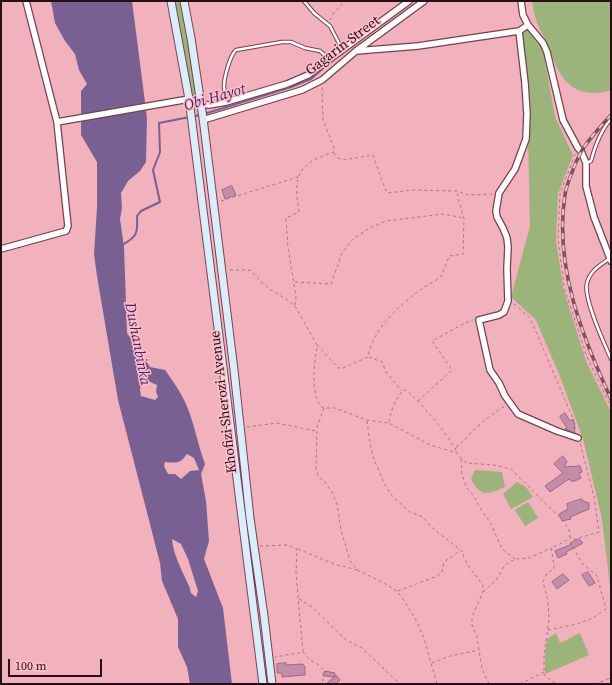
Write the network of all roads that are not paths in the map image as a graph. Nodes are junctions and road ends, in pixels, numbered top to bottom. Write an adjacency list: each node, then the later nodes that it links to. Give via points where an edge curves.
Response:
1 (26, 1): 20 (street)
2 (171, 1): 11 (main road)
3 (184, 1): 10 (main road, Khofizi Sherozi Avenue)
4 (304, 1): 12 (lane, via 330,26)
5 (409, 1): 12 (street)
6 (424, 1): 13 (street, Gagarin Street)
7 (521, 1): 8 (street)
8 (528, 25): 9 (street); 21 (street, via 543,42 563,120)
9 (519, 31): 13 (street, via 418,46); 25 (street, via 527,114 526,140 515,169 499,193 497,217 508,247 508,301 504,312 479,320 490,370 518,414)
10 (191, 38): 11 (main road); 17 (main road, Khofizi Sherozi Avenue)
11 (178, 40): 15 (main road)
12 (342, 49): 14 (street)
13 (356, 51): 18 (street, Gagarin Street, via 322,80 302,90)
14 (329, 60): 16 (street, via 308,75 287,84); 16 (lane, via 320,51 291,42 236,50 232,53 224,85)
15 (189, 99): 20 (street); 26 (main road, Khofizi Sherozi Avenue)
16 (226, 102): 17 (street)
17 (201, 105): 18 (main road, Khofizi Sherozi Avenue)
18 (203, 119): 27 (main road, Khofizi Sherozi Avenue)
19 (611, 119): 21 (lane, via 594,147 591,161)
20 (57, 122): 22 (street, via 68,226 66,231)
21 (586, 163): 23 (street, via 586,186)
22 (1, 249)
23 (610, 260): 24 (lane, via 595,268 586,284 590,305)
24 (611, 359)
25 (578, 438)
26 (263, 684)
27 (272, 684)

